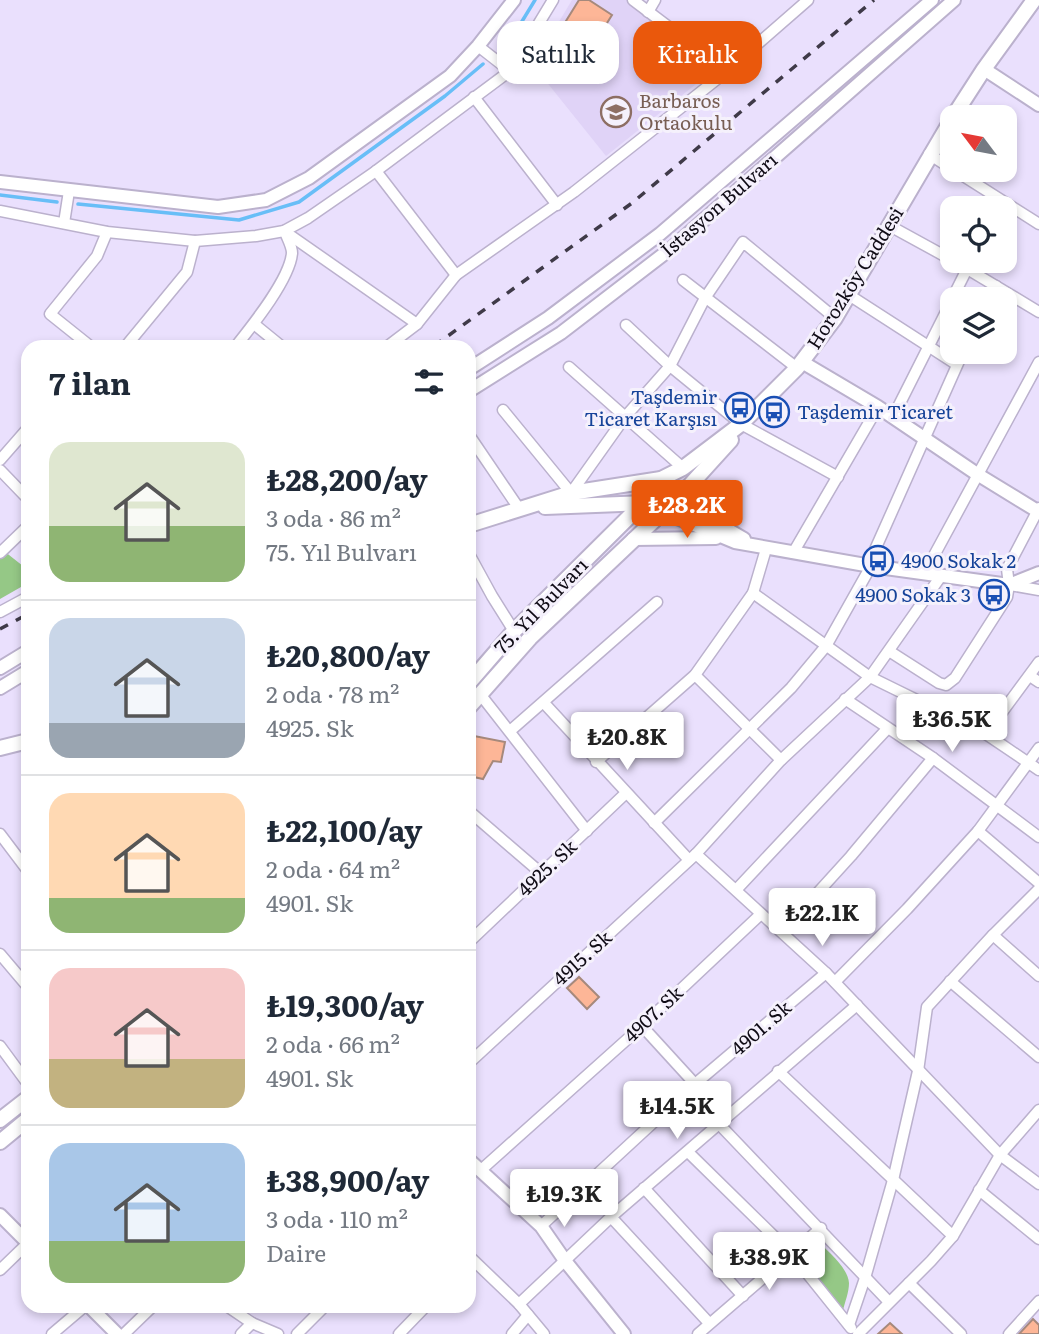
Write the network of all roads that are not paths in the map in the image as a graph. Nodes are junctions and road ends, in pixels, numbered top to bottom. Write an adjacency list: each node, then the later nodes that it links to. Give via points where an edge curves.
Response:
1 (514, 0): 13 (street)
2 (553, 0): 10 (street)
3 (633, 0): 9 (street)
4 (655, 0): 9 (street)
5 (808, 0): 12 (street)
6 (932, 0): 59 (street, İstasyon Bulvarı, via 660,234 548,318)
7 (954, 0): 64 (street, İstasyon Bulvarı, via 673,247 561,333)
8 (1034, 0): 15 (main road, Horozköy Caddesi)
9 (648, 12): 11 (street)
10 (540, 21)
11 (660, 21)
12 (762, 40)
13 (478, 46): 14 (street); 27 (street, via 450,76 309,178 266,200 218,207)
14 (497, 61)
15 (984, 69): 19 (main road, Horozköy Caddesi); 20 (street)
16 (497, 80): 18 (street)
17 (710, 84): 29 (street)
18 (474, 97): 24 (street); 29 (street)
19 (961, 105)
20 (1039, 105)
21 (940, 138): 22 (main road, Horozköy Caddesi)
22 (929, 155): 23 (street); 34 (main road, Horozköy Caddesi)
23 (940, 161)
24 (376, 171): 35 (street); 40 (street)
25 (0, 182): 27 (street)
26 (970, 182): 28 (street)
27 (69, 191): 32 (street)
28 (989, 196)
29 (556, 205): 40 (street)
30 (0, 211): 32 (street)
31 (1017, 213): 33 (street)
32 (64, 223): 36 (street)
33 (1039, 224)
34 (890, 226): 38 (street); 43 (main road, Horozköy Caddesi)
35 (284, 230): 37 (street); 47 (street, via 292,251 285,274); 48 (street)
36 (107, 232): 37 (street); 51 (street, via 97,256 50,314)
37 (195, 241): 52 (street, via 187,272)
38 (940, 253)
39 (980, 273): 42 (street)
40 (456, 275): 48 (street)
41 (683, 280): 44 (street)
42 (996, 286): 45 (street)
43 (849, 295): 46 (main road, Horozköy Caddesi); 56 (street)
44 (705, 298): 46 (street, via 743,242); 61 (street); 62 (street)
45 (1039, 312)
46 (835, 318): 61 (main road, Horozköy Caddesi)
47 (254, 324): 53 (street); 54 (street)
48 (417, 324): 55 (street)
49 (626, 325): 62 (street)
50 (940, 325): 56 (street)
51 (82, 340)
52 (131, 340)
53 (241, 340)
54 (274, 340)
55 (396, 340)
56 (929, 347): 57 (street); 68 (street)
57 (940, 354)
58 (1039, 362): 76 (street)
59 (476, 364)
60 (956, 364): 71 (street)
61 (800, 365): 65 (street); 69 (main road, Horozköy Caddesi)
62 (670, 366): 67 (street); 69 (street)
63 (569, 367): 67 (street)
64 (476, 387)
65 (878, 407): 68 (street); 77 (street)
66 (503, 410): 80 (street)
67 (625, 417): 74 (street); 80 (street)
68 (893, 417): 71 (street)
69 (741, 424): 74 (main road); 77 (street); 81 (main road)
70 (21, 436): 73 (street)
71 (924, 438): 76 (street); 91 (street)
72 (476, 444): 83 (street)
73 (0, 460)
74 (683, 468): 78 (main road)
75 (0, 470): 79 (street)
76 (977, 474): 84 (street); 97 (street)
77 (838, 477): 92 (street)
78 (661, 479): 80 (main road); 81 (main road); 82 (main road, 75. Yıl Bulvarı)
79 (21, 492)
80 (571, 493): 83 (main road)
81 (682, 494): 85 (main road); 90 (street, via 713,521)
82 (644, 502): 83 (main road); 85 (main road); 105 (main road, 75. Yıl Bulvarı)
83 (525, 509): 86 (main road)
84 (1038, 510): 99 (street, via 1007,569)
85 (663, 512): 88 (street); 89 (main road)
86 (476, 522)
87 (21, 533): 93 (street)
88 (723, 538): 89 (street); 90 (street)
89 (633, 539): 117 (main road, via 530,638)
90 (760, 547): 92 (street); 101 (street)
91 (874, 552)
92 (793, 553): 94 (street)
93 (0, 554)
94 (871, 566): 97 (street); 106 (street)
95 (476, 567): 105 (street)
96 (1039, 573): 99 (street)
97 (924, 574): 98 (street)
98 (941, 576): 99 (street); 107 (street, 4915. Sk)
99 (1009, 585): 100 (street); 107 (street, via 1007,597 946,685)
100 (1039, 590)
101 (753, 593): 106 (street); 113 (street)
102 (21, 601): 104 (street)
103 (657, 603): 120 (street)
104 (0, 612)
105 (514, 631): 111 (main road, 75. Yıl Bulvarı)
106 (826, 646): 114 (street); 121 (street)
107 (889, 651): 114 (street, 4915. Sk)
108 (21, 655): 110 (street)
109 (1039, 662): 115 (street)
110 (0, 668)
111 (476, 674)
112 (21, 675): 116 (street)
113 (695, 675): 121 (street); 130 (street)
114 (870, 677): 119 (street, 4915. Sk); 124 (street)
115 (1034, 679): 124 (street)
116 (0, 688)
117 (480, 694): 118 (main road); 123 (street)
118 (476, 699)
119 (845, 699): 122 (street); 129 (street, 4915. Sk)
120 (544, 703): 123 (street); 130 (street)
121 (752, 729): 129 (street); 136 (street)
122 (887, 729): 128 (street); 146 (street)
123 (510, 731): 137 (street)
124 (986, 734): 131 (street)
125 (21, 744): 126 (main road)
126 (0, 748)
127 (1039, 748): 131 (street)
128 (933, 758): 134 (street); 148 (street)
129 (781, 760): 141 (street, 4915. Sk)
130 (596, 762): 133 (street)
131 (1028, 762): 132 (street); 134 (street)
132 (1039, 770)
133 (626, 793): 136 (street); 137 (street, 4925. Sk)
134 (998, 805): 138 (street); 140 (street)
135 (476, 819): 143 (street)
136 (654, 824): 141 (street)
137 (587, 831): 143 (street, 4925. Sk)
138 (978, 831): 144 (street); 156 (street)
139 (0, 834): 142 (street)
140 (1039, 837)
141 (693, 857): 146 (street); 160 (street, 4915. Sk)
142 (21, 862)
143 (541, 873): 149 (street, 4925. Sk)
144 (1039, 883)
145 (1039, 889): 150 (street)
146 (736, 890): 147 (street)
147 (761, 914): 148 (street); 158 (street, 4907. Sk)
148 (782, 932): 152 (street)
149 (476, 934)
150 (993, 935): 153 (street); 155 (street)
151 (0, 954): 154 (street)
152 (826, 973): 156 (street); 165 (street, 4901. Sk)
153 (1039, 976)
154 (21, 979)
155 (950, 981): 161 (street); 163 (street, via 928,1007)
156 (835, 982): 157 (street)
157 (857, 1004): 162 (street); 163 (street)
158 (642, 1026): 165 (street); 174 (street, 4907. Sk)
159 (0, 1046): 164 (street)
160 (476, 1057)
161 (1039, 1057)
162 (778, 1070): 169 (street); 176 (street)
163 (918, 1071): 173 (street); 176 (street)
164 (21, 1074)
165 (695, 1084): 182 (street, 4901. Sk)
166 (21, 1104): 168 (main road)
167 (1039, 1111): 173 (street)
168 (0, 1120)
169 (718, 1124): 172 (street); 183 (street)
170 (21, 1125): 171 (main road)
171 (0, 1142)
172 (688, 1152): 178 (street); 188 (street)
173 (1000, 1155): 177 (street); 179 (street)
174 (476, 1163)
175 (476, 1168): 182 (street)
176 (893, 1180): 185 (street); 192 (street)
177 (1039, 1184)
178 (644, 1188): 181 (street); 194 (street)
179 (979, 1190): 185 (street); 186 (street)
180 (0, 1215): 184 (street)
181 (611, 1217): 189 (street); 206 (street)
182 (541, 1226): 189 (street)
183 (821, 1228): 188 (street); 192 (street)
184 (21, 1236)
185 (953, 1236): 193 (street)
186 (1039, 1239)
187 (21, 1250): 191 (street)
188 (790, 1252): 194 (street); 207 (street)
189 (566, 1262): 196 (street); 217 (street)
190 (476, 1264): 196 (street)
191 (0, 1270)
192 (865, 1278): 195 (street); 207 (street)
193 (909, 1283): 195 (street); 219 (street)
194 (743, 1296): 206 (street)
195 (889, 1302): 207 (street)
196 (519, 1304): 204 (street)
197 (1038, 1306): 220 (street)
198 (78, 1313): 208 (street)
199 (94, 1313): 209 (street)
200 (146, 1313): 210 (street)
201 (237, 1313): 205 (street)
202 (319, 1313): 213 (street)
203 (419, 1313): 214 (street)
204 (528, 1315): 215 (street); 216 (street)
205 (252, 1323): 211 (street); 212 (street)
206 (709, 1323): 218 (street)
207 (854, 1331)
208 (52, 1334)
209 (117, 1334)
210 (124, 1334)
211 (241, 1334)
212 (278, 1334)
213 (297, 1334)
214 (399, 1334)
215 (512, 1334)
216 (544, 1334)
217 (624, 1334)
218 (698, 1334)
219 (961, 1334)
220 (1009, 1334)

